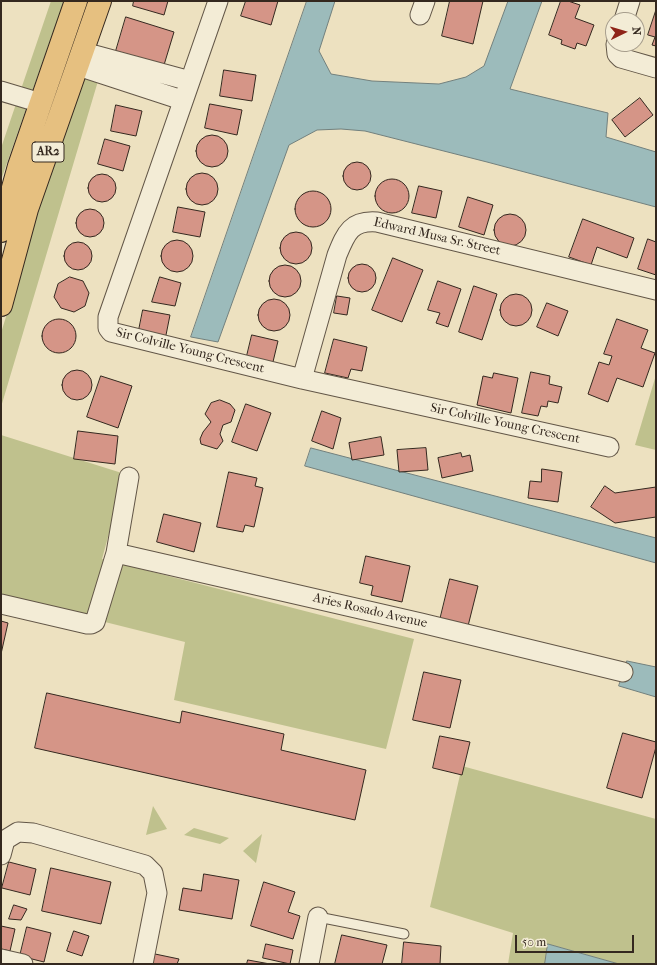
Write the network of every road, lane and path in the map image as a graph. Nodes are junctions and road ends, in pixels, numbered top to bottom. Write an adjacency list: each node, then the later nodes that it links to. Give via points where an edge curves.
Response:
1 (76, 1): 12 (highway, AR2)
2 (100, 1): 7 (highway, AR2)
3 (218, 1): 9 (street, Sir Colville Young Crescent)
4 (630, 1): 5 (street)
5 (627, 12)
6 (617, 52): 8 (street, via 621,58)
7 (80, 59): 9 (street); 11 (street); 15 (highway, AR2, via 27,210)
8 (656, 68)
9 (190, 81): 11 (street, Sir Colville Young Crescent)
10 (1, 91): 12 (street)
11 (182, 100): 16 (street, Sir Colville Young Crescent, via 108,318 108,328 116,334)
12 (41, 103): 13 (highway, AR2, via 19,166)
13 (1, 231)
14 (656, 290): 16 (street, Edward Musa Sr. Street, via 366,221 349,230 337,254)
15 (1, 305)
16 (302, 379): 17 (street, Sir Colville Young Crescent)
17 (609, 447)
18 (129, 477): 19 (street)
19 (116, 553): 20 (street, via 96,618 91,624); 21 (street, Aries Rosado Avenue)
20 (1, 604)
21 (624, 672)
22 (1, 855): 27 (street, via 5,840 18,832 32,833 145,865 153,873 157,893)
23 (318, 917): 24 (lane); 28 (street)
24 (404, 934)
25 (1, 959): 26 (street)
26 (23, 964)
27 (143, 964)
28 (309, 964)

